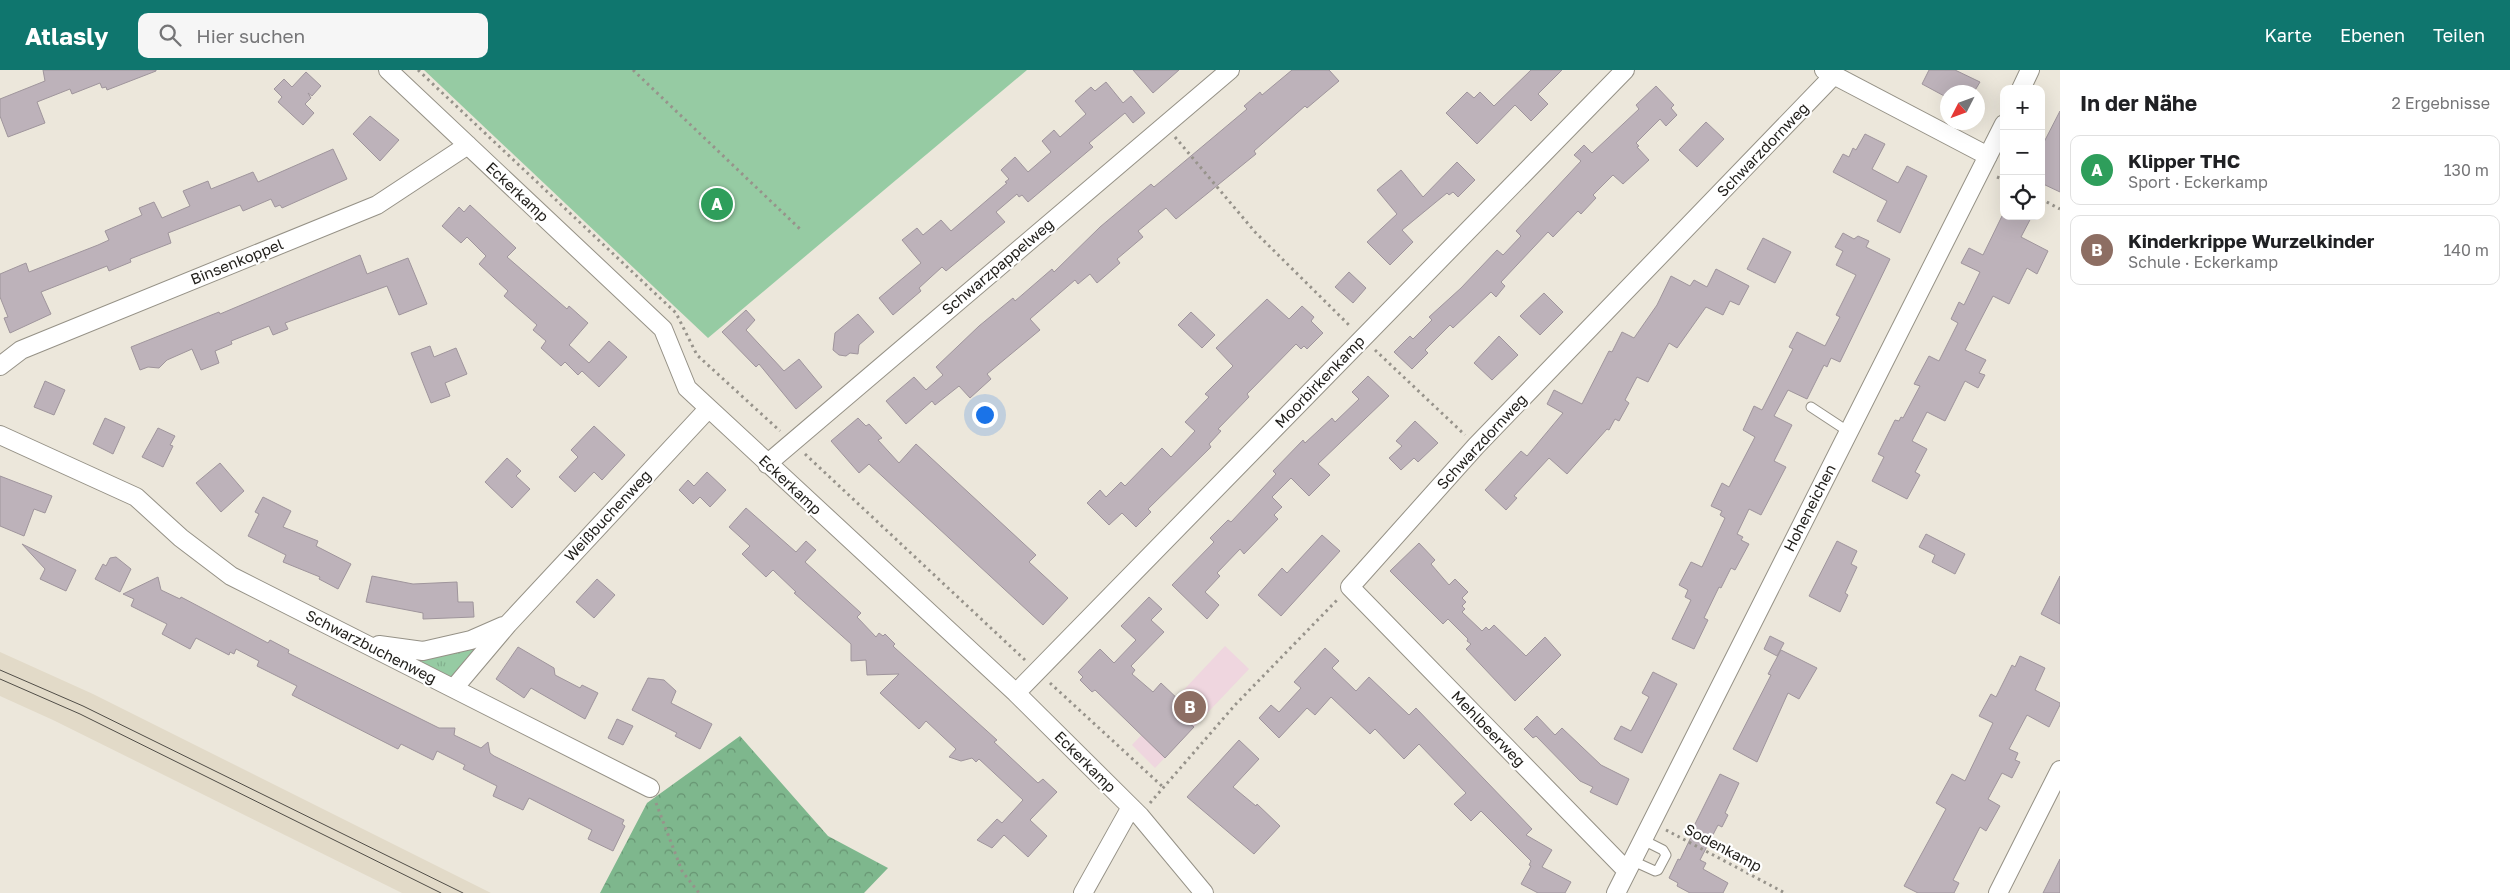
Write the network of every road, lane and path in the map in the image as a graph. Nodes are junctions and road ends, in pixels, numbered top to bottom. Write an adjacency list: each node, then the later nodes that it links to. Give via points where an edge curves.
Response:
1 (388, 70): 10 (street, Eckerkamp)
2 (634, 70): 14 (path)
3 (1230, 70): 8 (street, Schwarzpappelweg)
4 (1625, 70): 15 (street, Moorbirkenkamp)
5 (2030, 70): 7 (street)
6 (1829, 73): 11 (street); 21 (street, Schwarzdornweg)
7 (2023, 85)
8 (1165, 125): 15 (path, via 1256,232); 22 (street, Schwarzpappelweg)
9 (2001, 130): 11 (street, Hoheneichen)
10 (468, 145): 16 (street, Binsenkoppel, via 377,205 21,350); 18 (street, Eckerkamp, via 663,329 687,388)
11 (1988, 156): 19 (street, Hoheneichen)
12 (2045, 202): 13 (path)
13 (2060, 209)
14 (802, 230)
15 (1363, 338): 21 (path); 27 (street, Moorbirkenkamp)
16 (0, 366)
17 (1811, 407): 19 (lane)
18 (708, 409): 22 (street, Eckerkamp); 24 (street, Weißbuchenweg)
19 (1849, 432): 31 (street, Hoheneichen)
20 (0, 435): 25 (street, Schwarzbuchenweg, via 136,497 181,538 231,576)
21 (1476, 446): 23 (street, Schwarzdornweg)
22 (767, 464): 27 (street, Eckerkamp)
23 (1350, 587): 30 (path); 33 (street, Mehlbeerweg)
24 (508, 624): 25 (street, Weißbuchenweg, via 471,640 423,651); 26 (street, Weißbuchenweg)
25 (364, 644): 26 (street, Schwarzbuchenweg)
26 (454, 688): 29 (street, Schwarzbuchenweg)
27 (1016, 693): 30 (street, Eckerkamp)
28 (2060, 770): 39 (street)
29 (650, 788): 34 (path, via 682,871)
30 (1135, 812): 35 (street); 36 (street, Eckerkamp)
31 (1652, 822): 32 (street, Hoheneichen); 38 (path, Sodenkamp)
32 (1643, 840): 33 (street, Hoheneichen); 33 (lane, via 1663,850 1666,855 1655,871)
33 (1630, 866): 37 (street, Hoheneichen)
34 (699, 893)
35 (1083, 893)
36 (1204, 893)
37 (1616, 893)
38 (1785, 893)
39 (1998, 893)

